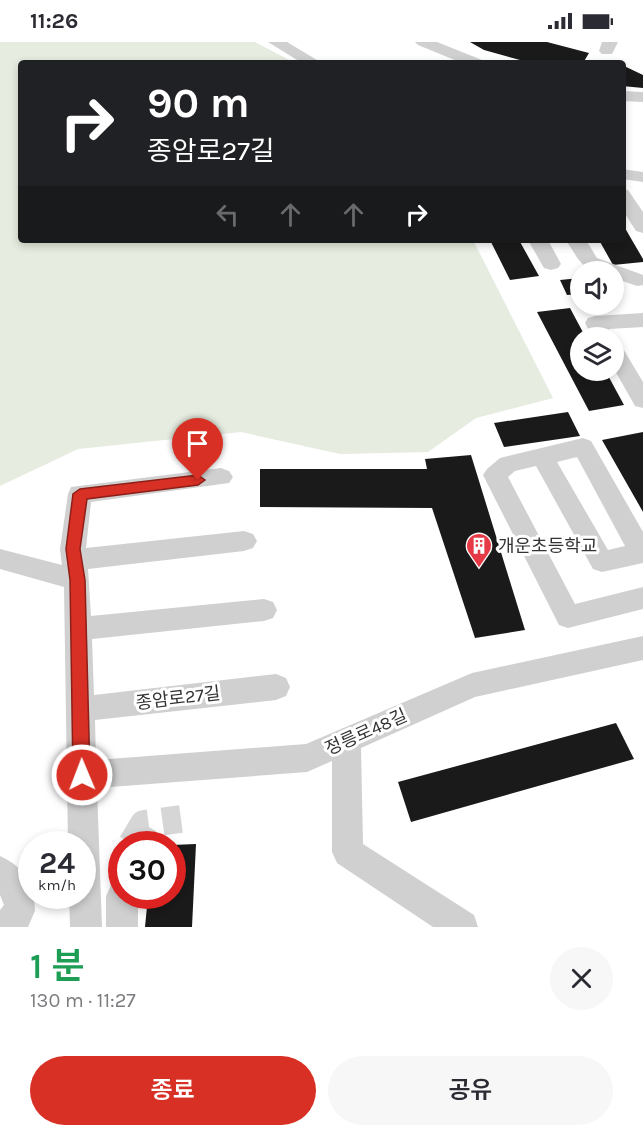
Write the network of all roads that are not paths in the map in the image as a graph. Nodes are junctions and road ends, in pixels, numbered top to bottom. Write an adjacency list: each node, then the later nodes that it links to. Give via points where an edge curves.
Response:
1 (423, 42): 4 (street)
2 (281, 43): 3 (street)
3 (309, 60)
4 (464, 60)
5 (626, 96): 6 (street)
6 (643, 97)
7 (626, 175): 8 (street)
8 (643, 177)
9 (626, 200): 10 (street)
10 (643, 226)
11 (540, 243): 13 (street)
12 (578, 243): 14 (street, via 590,262)
13 (551, 264)
14 (641, 284)
15 (643, 320): 16 (street, via 595,323)
16 (597, 327)
17 (624, 369): 18 (street)
18 (643, 400)
19 (542, 456): 19 (street, via 583,447 642,553 602,562); 24 (street, via 508,464 495,476 568,617)
20 (221, 477): 23 (street, via 80,494 73,549)
21 (244, 541): 23 (street)
22 (0, 559): 23 (street)
23 (76, 570): 26 (street)
24 (643, 598)
25 (264, 610): 26 (street)
26 (78, 629): 29 (street)
27 (643, 648): 30 (street, 정릉로48길, via 472,685)
28 (276, 687): 29 (street, 종암로27길)
29 (80, 709): 31 (street)
30 (346, 741): 31 (street, 정릉로48길, via 307,758); 37 (street, via 348,852)
31 (82, 775): 35 (street)
32 (0, 872): 34 (street, via 12,883 18,897 19,910)
33 (122, 909): 36 (street)
34 (7, 927)
35 (86, 927)
36 (122, 927)
37 (462, 927)

